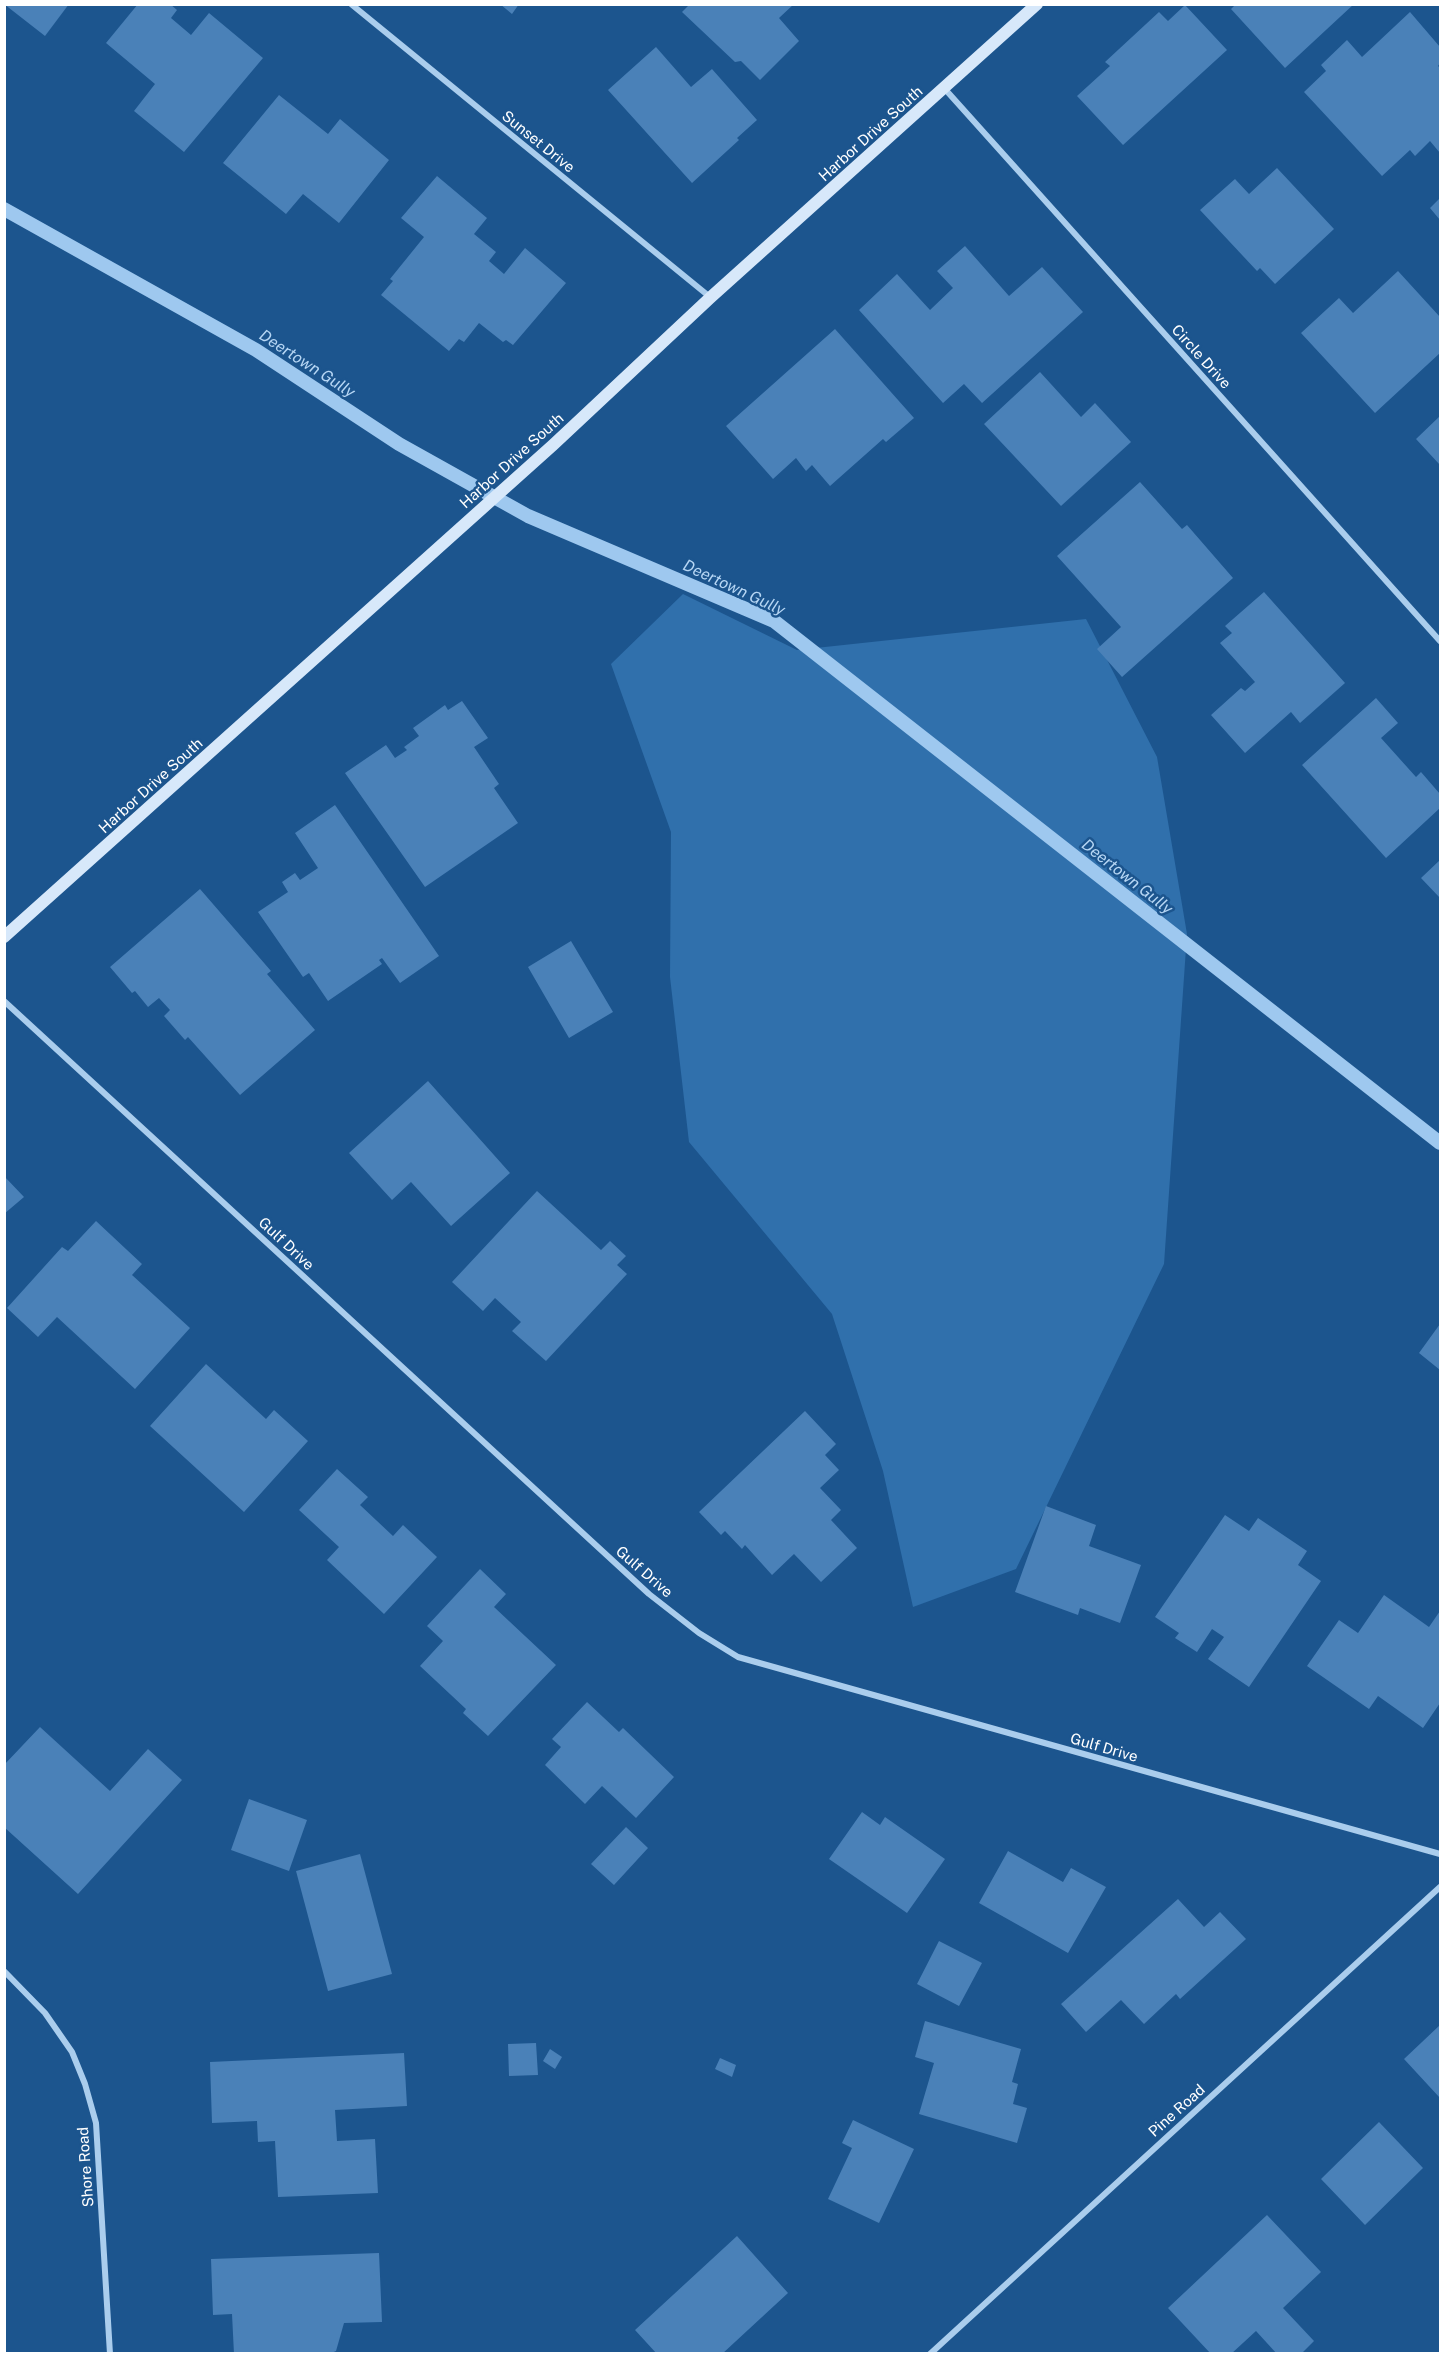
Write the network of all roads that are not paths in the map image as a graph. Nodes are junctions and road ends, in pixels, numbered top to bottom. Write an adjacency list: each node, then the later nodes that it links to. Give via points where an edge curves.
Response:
1 (351, 4): 4 (street, Sunset Drive)
2 (1036, 4): 3 (street, Harbor Drive South)
3 (944, 88): 4 (street, Harbor Drive South); 5 (street, Circle Drive)
4 (711, 297): 6 (street, Harbor Drive South, via 554,445)
5 (1440, 641)
6 (4, 937)
7 (4, 1001): 8 (street, Gulf Drive, via 649,1594 738,1657)
8 (1440, 1854)
9 (1440, 1887): 12 (street, Pine Road)
10 (4, 1971): 11 (street, Shore Road, via 45,2013 72,2052 91,2104 96,2123)
11 (110, 2354)
12 (930, 2354)

